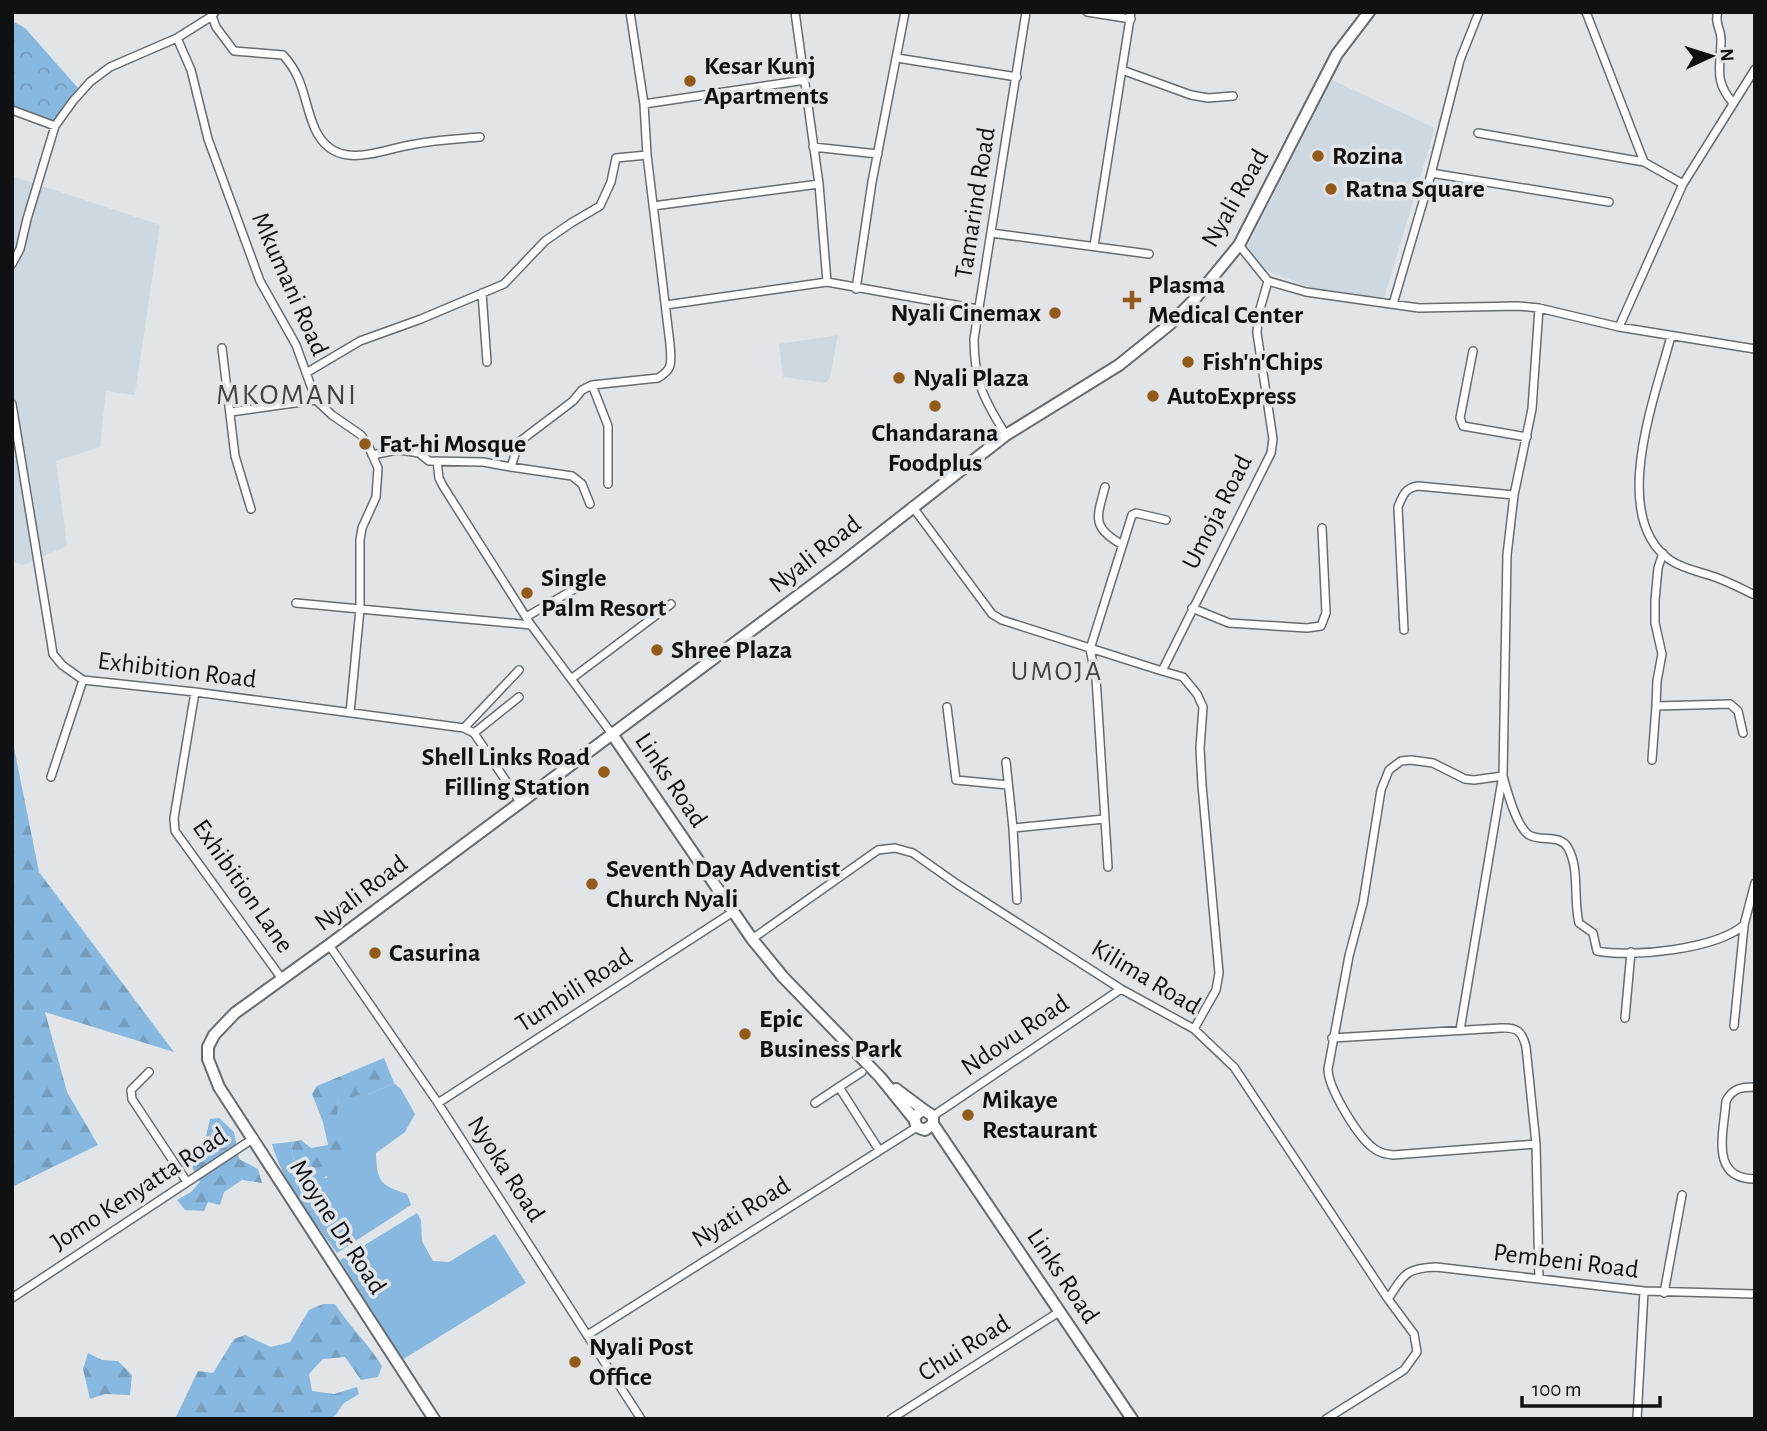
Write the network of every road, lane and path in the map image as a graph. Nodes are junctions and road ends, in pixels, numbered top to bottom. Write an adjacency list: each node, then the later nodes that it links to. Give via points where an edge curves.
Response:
1 (630, 12): 20 (street)
2 (795, 12): 17 (street)
3 (905, 12): 13 (street)
4 (1026, 12): 16 (street, Tamarind Road)
5 (1087, 12): 11 (street)
6 (1369, 12): 35 (main road, Nyali Road, via 1337,54)
7 (1479, 12): 29 (street, via 1460,60)
8 (1586, 12): 28 (street)
9 (1718, 12): 19 (street, via 1720,81)
10 (213, 14): 12 (street); 24 (street, via 216,27 234,51 283,55 291,64 303,84 309,114 328,148 361,156)
11 (1131, 15): 14 (street)
12 (177, 38): 22 (street, via 110,67 90,82); 53 (street, Mkumani Road, via 250,258)
13 (897, 58): 16 (street); 26 (street)
14 (1122, 69): 18 (street, via 1191,95); 36 (street)
15 (1755, 69): 19 (street)
16 (1017, 78): 34 (street, Tamarind Road)
17 (805, 80): 20 (street); 25 (street)
18 (1233, 96)
19 (1733, 103): 31 (street)
20 (644, 104): 27 (street)
21 (12, 110): 22 (street)
22 (55, 127): 38 (street)
23 (1478, 133): 28 (street)
24 (480, 137)
25 (813, 146): 26 (street); 30 (street)
26 (878, 154): 41 (street)
27 (647, 155): 33 (street); 42 (street, via 616,158 600,206 545,242 505,284)
28 (1643, 162): 31 (street)
29 (1431, 173): 32 (street); 43 (street)
30 (819, 184): 33 (street); 40 (street)
31 (1683, 184): 47 (street)
32 (1609, 202)
33 (653, 206): 44 (street)
34 (991, 233): 36 (street); 46 (street, Tamarind Road)
35 (1239, 245): 39 (street); 58 (main road, Nyali Road, via 1170,324 1119,365)
36 (1094, 246): 37 (street)
37 (1149, 254)
38 (12, 264)
39 (1268, 281): 43 (street, via 1306,292); 77 (street, Umoja Road, via 1256,333 1273,439 1271,453)
40 (827, 282): 41 (street); 44 (street)
41 (856, 289): 46 (street)
42 (482, 293): 52 (street); 53 (street, via 360,341)
43 (1393, 303): 45 (street, via 1419,308)
44 (666, 305): 54 (street, via 671,363 667,373 658,378)
45 (1539, 308): 47 (street); 59 (street)
46 (978, 309): 58 (street, Tamarind Road, via 976,377)
47 (1619, 327): 48 (street)
48 (1671, 336): 50 (street); 72 (street, via 1639,473 1639,503 1645,524 1654,546)
49 (222, 348): 57 (street)
50 (1755, 349)
51 (1473, 351): 59 (street, via 1460,418 1463,426)
52 (487, 362)
53 (306, 373): 55 (street, Mkumani Road)
54 (592, 385): 62 (street, via 519,442); 63 (street, via 608,426)
55 (316, 400): 57 (street); 60 (street, Mkumani Road, via 361,435)
56 (12, 404): 86 (street, Exhibition Road, via 53,654)
57 (231, 412): 68 (street, via 235,456)
58 (1006, 435): 67 (main road, Nyali Road)
59 (1527, 438): 65 (street)
60 (372, 455): 61 (street, via 407,451); 78 (street, Mkumani Road, via 378,482 360,540)
61 (438, 461): 62 (street); 79 (street, via 443,486)
62 (511, 467): 66 (street, via 572,476 582,485)
63 (608, 484)
64 (1105, 487): 71 (street, via 1098,524)
65 (1514, 495): 81 (street, via 1418,486 1404,492 1398,507); 99 (street, via 1506,586)
66 (590, 504)
67 (912, 506): 82 (street, via 992,614); 95 (main road, Nyali Road)
68 (251, 509)
69 (1166, 520): 71 (street, via 1132,515)
70 (1322, 527): 77 (street, via 1326,613 1321,626 1229,623)
71 (1121, 544): 82 (street)
72 (1663, 553): 74 (street, via 1672,561); 89 (street, via 1655,600 1662,654)
73 (578, 587): 79 (street)
74 (1755, 595)
75 (296, 603): 78 (street)
76 (671, 604): 85 (street)
77 (1192, 608): 84 (street, Umoja Road)
78 (359, 609): 80 (street); 91 (street, Mkumani Road)
79 (526, 617): 80 (street)
80 (531, 625): 85 (street)
81 (1404, 630)
82 (1090, 649): 84 (street); 102 (street, via 1096,678)
83 (519, 670): 92 (street)
84 (1161, 671): 116 (street, via 1183,677 1203,707 1202,785 1219,973 1216,990)
85 (571, 679): 95 (street)
86 (83, 680): 87 (street, Exhibition Road); 98 (street)
87 (195, 692): 91 (street, Exhibition Road); 112 (street, Exhibition Lane, via 175,831)
88 (519, 697): 93 (street)
89 (1656, 706): 94 (street, via 1730,704 1738,711); 96 (street)
90 (947, 707): 100 (street, via 956,780)
91 (350, 713): 92 (street, Exhibition Road)
92 (464, 728): 93 (street, Exhibition Road)
93 (474, 733): 101 (street, Exhibition Road)
94 (1743, 733)
95 (612, 734): 101 (main road, Nyali Road); 107 (main road, Links Road)
96 (1652, 760)
97 (1006, 762): 100 (street)
98 (51, 776)
99 (1503, 776): 111 (street, via 1525,832 1559,840 1569,849 1579,923 1593,933 1595,949); 117 (street); 118 (street, via 1465,779 1433,763 1411,760 1389,770 1381,790 1363,903)
100 (1008, 785): 103 (street)
101 (520, 802): 110 (main road, Nyali Road)
102 (1104, 819): 103 (street); 104 (street)
103 (1013, 828): 106 (street)
104 (1108, 867)
105 (1755, 883): 108 (street)
106 (1017, 900)
107 (733, 912): 109 (main road, Links Road); 124 (street, Tumbili Road)
108 (1744, 925): 111 (street, via 1700,945); 115 (street)
109 (752, 939): 113 (street, Kilima Road, via 878,850 895,848 913,853); 126 (main road, Links Road, via 783,977)
110 (329, 946): 112 (main road, Nyali Road); 124 (street, Nyoka Road)
111 (1631, 952): 114 (street)
112 (282, 979): 119 (main road, Nyali Road, via 222,1025 208,1047)
113 (1121, 989): 116 (street, Kilima Road); 126 (street, Ndovu Road)
114 (1625, 1018)
115 (1734, 1026)
116 (1194, 1029): 138 (street, Kilima Road, via 1234,1067)
117 (1460, 1030): 118 (street); 128 (street, via 1512,1027 1523,1035)
118 (1332, 1038): 128 (street, via 1329,1080 1362,1136 1382,1153)
119 (208, 1059): 127 (main road, Moyne Dr Road, via 219,1087)
120 (149, 1072): 131 (street, via 131,1090 132,1099)
121 (862, 1072): 122 (street)
122 (839, 1087): 125 (street); 129 (street)
123 (1755, 1087): 130 (street, via 1738,1087 1726,1101 1723,1157 1734,1175)
124 (438, 1103): 140 (street, Nyoka Road)
125 (814, 1103)
126 (924, 1121): 129 (street, Nyati Road); 139 (main road, Links Road, via 957,1159)
127 (254, 1138): 131 (street, Jomo Kenyatta Road); 141 (main road, Moyne Dr Road)
128 (1536, 1144): 133 (street)
129 (879, 1150): 140 (street, Nyati Road)
130 (1755, 1179)
131 (187, 1182): 137 (street, Jomo Kenyatta Road)
132 (1682, 1195): 135 (street)
133 (1539, 1279): 134 (street, Pembeni Road); 138 (street, Pembeni Road, via 1417,1268 1402,1278)
134 (1644, 1292): 135 (street, Pembeni Road); 146 (street)
135 (1664, 1293): 136 (street, Pembeni Road)
136 (1755, 1294)
137 (12, 1298)
138 (1388, 1299): 145 (street, Kilima Road, via 1414,1334 1417,1352 1404,1370)
139 (1059, 1312): 143 (street, Chui Road); 144 (main road, Links Road)
140 (589, 1334): 142 (street, Nyoka Road)
141 (434, 1419)
142 (641, 1419)
143 (891, 1419)
144 (1132, 1419)
145 (1326, 1419)
146 (1637, 1419)

